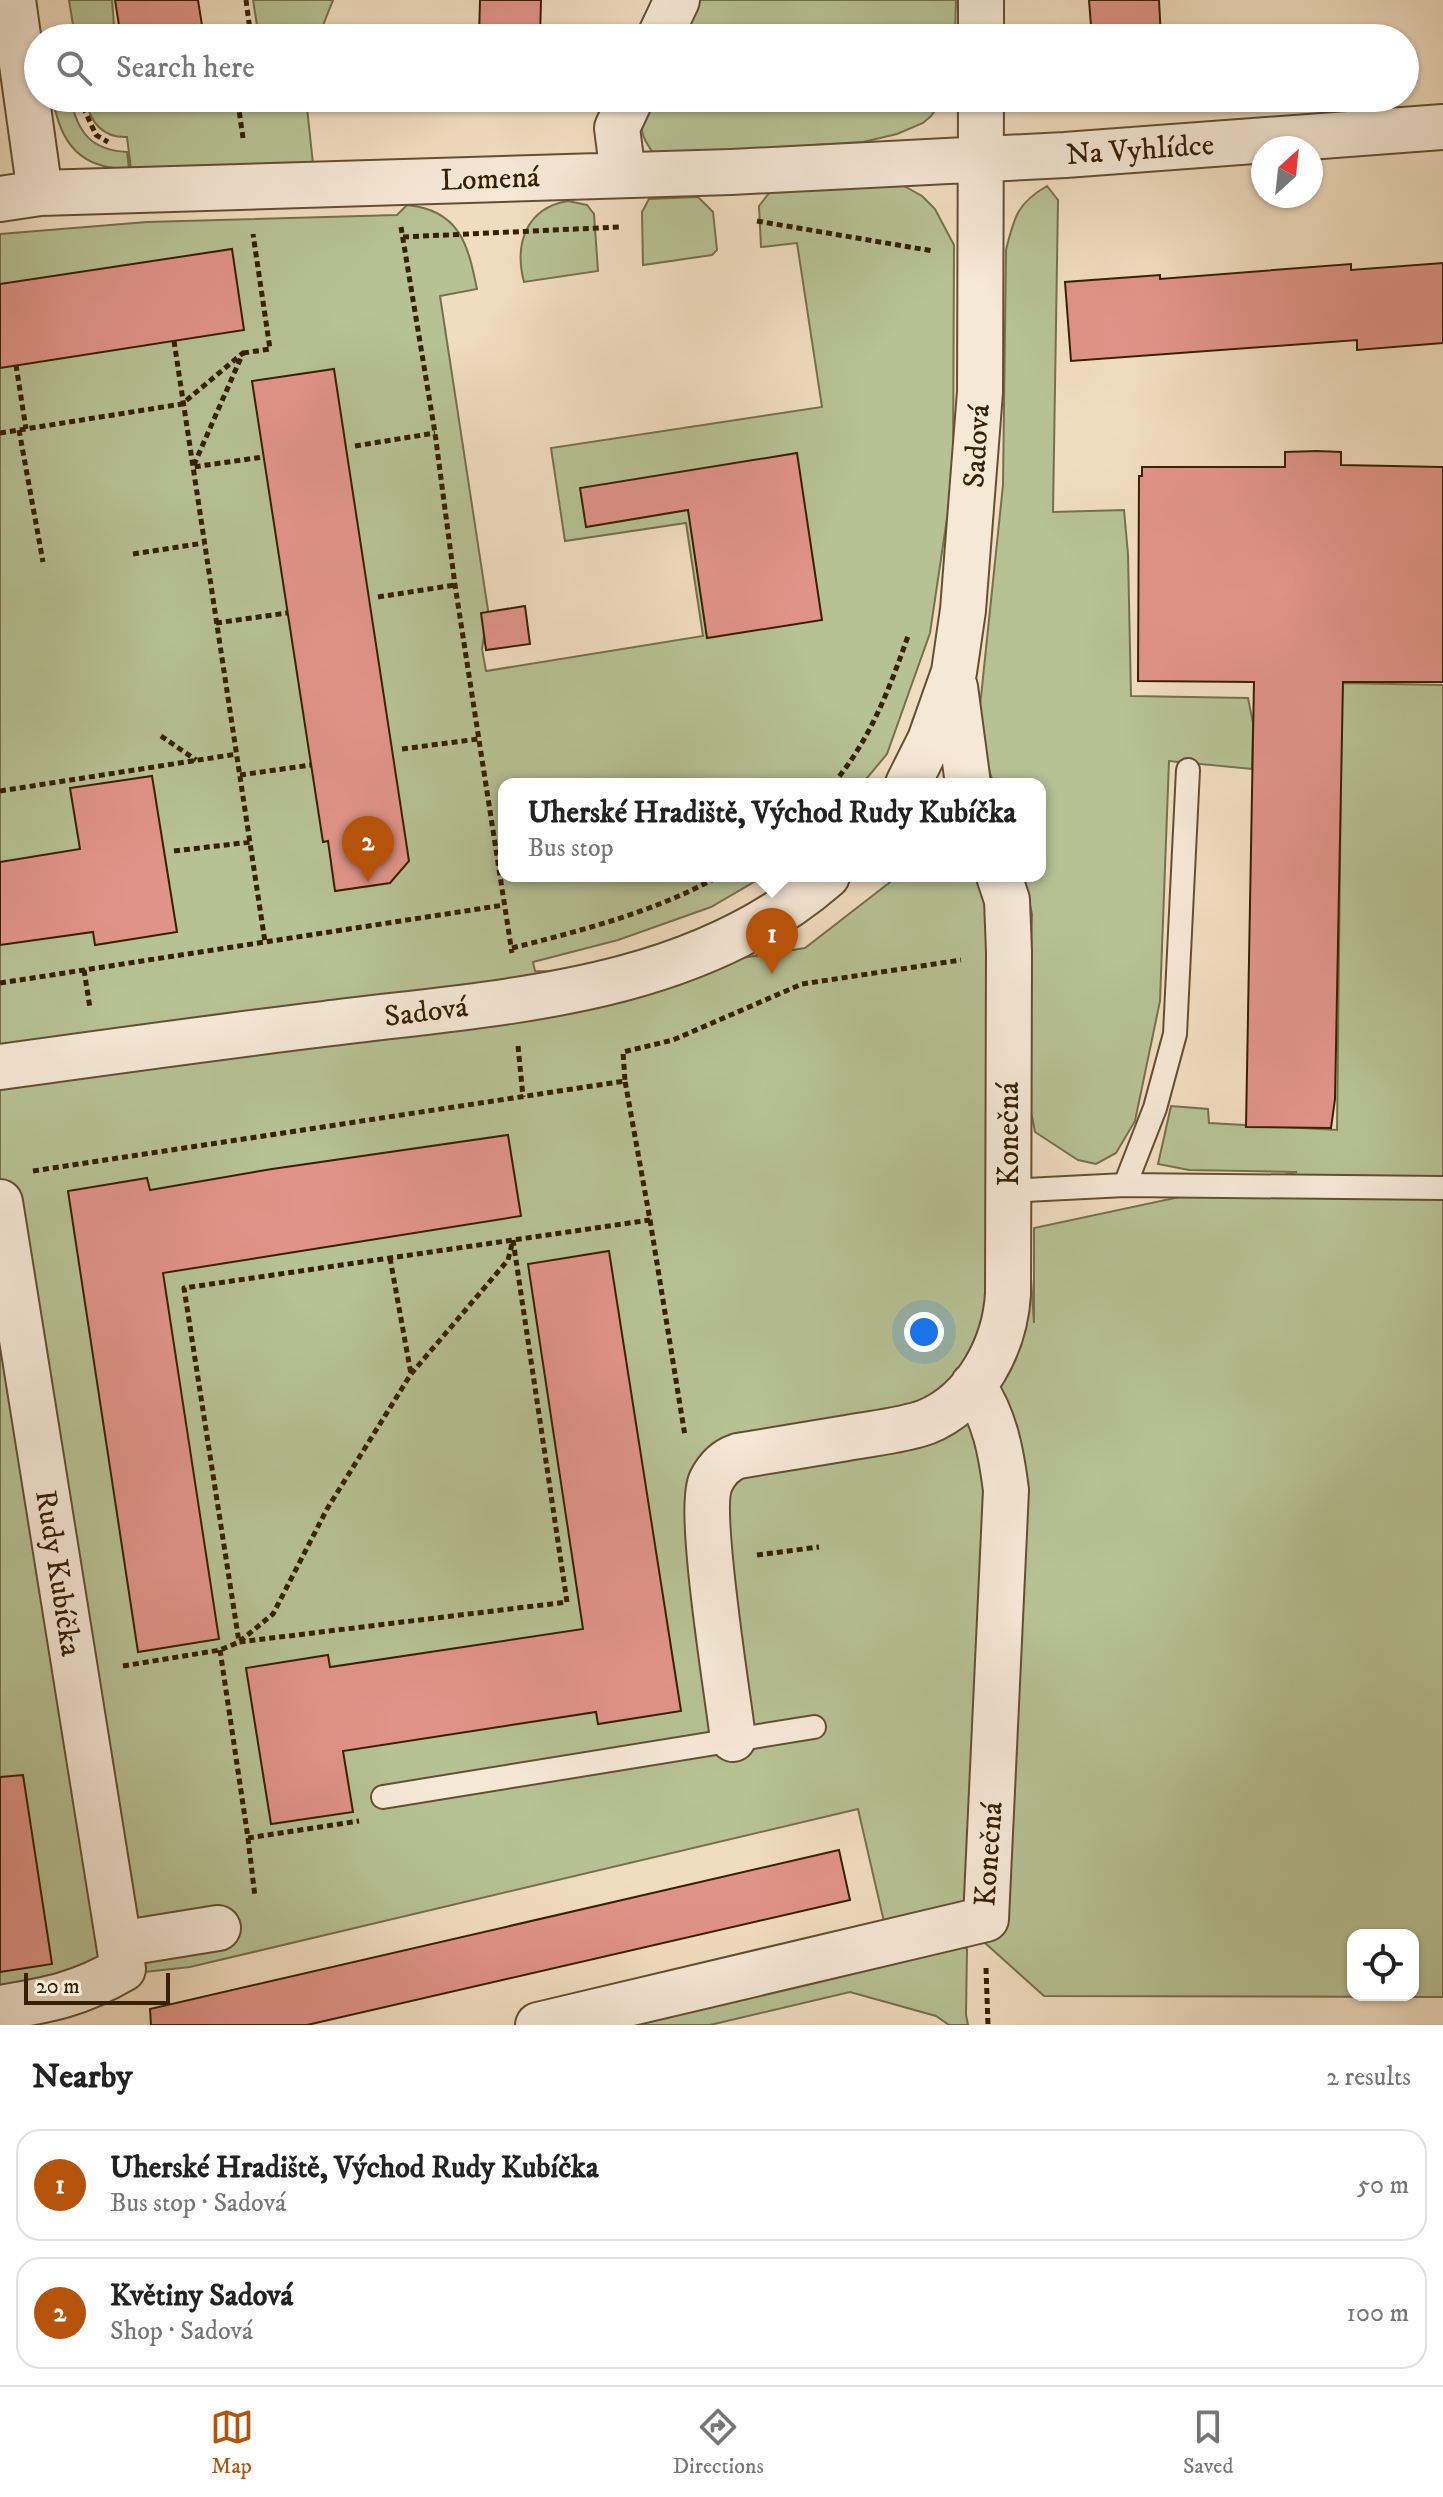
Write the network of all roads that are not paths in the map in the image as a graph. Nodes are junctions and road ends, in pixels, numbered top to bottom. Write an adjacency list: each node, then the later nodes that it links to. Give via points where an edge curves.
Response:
1 (13, 0): 11 (street)
2 (677, 0): 4 (street)
3 (981, 0): 5 (street)
4 (666, 24)
5 (981, 24)
6 (624, 112): 10 (street, via 617,128)
7 (981, 112): 9 (street, Sadová)
8 (1443, 127): 9 (street, Na Vyhlídce)
9 (981, 158): 10 (street, Lomená); 12 (street, Sadová, via 980,392)
10 (623, 175): 11 (street, Lomená)
11 (20, 196)
12 (954, 672): 14 (street, Sadová); 15 (street)
13 (1188, 770): 19 (lane, via 1175,1034 1155,1108)
14 (911, 778)
15 (967, 778)
16 (819, 882): 18 (street, Sadová, via 774,916 641,974 515,999)
17 (1001, 882): 21 (street, Konečná, via 1009,952)
18 (0, 1067)
19 (1125, 1185): 20 (lane); 21 (lane)
20 (1443, 1188)
21 (1008, 1191): 23 (street, Konečná, via 1007,1310 993,1357)
22 (0, 1202): 28 (street, Rudy Kubíčka)
23 (973, 1385): 25 (street, Konečná, via 926,1422 738,1456 722,1465 711,1482 708,1515); 30 (street, Konečná, via 999,1439 1006,1490 986,1919)
24 (814, 1727): 25 (lane)
25 (733, 1739): 26 (lane)
26 (383, 1797)
27 (218, 1928): 28 (street)
28 (119, 1944): 29 (street, Rudy Kubíčka, via 123,1969 92,1987)
29 (0, 2008)
30 (538, 2025)

